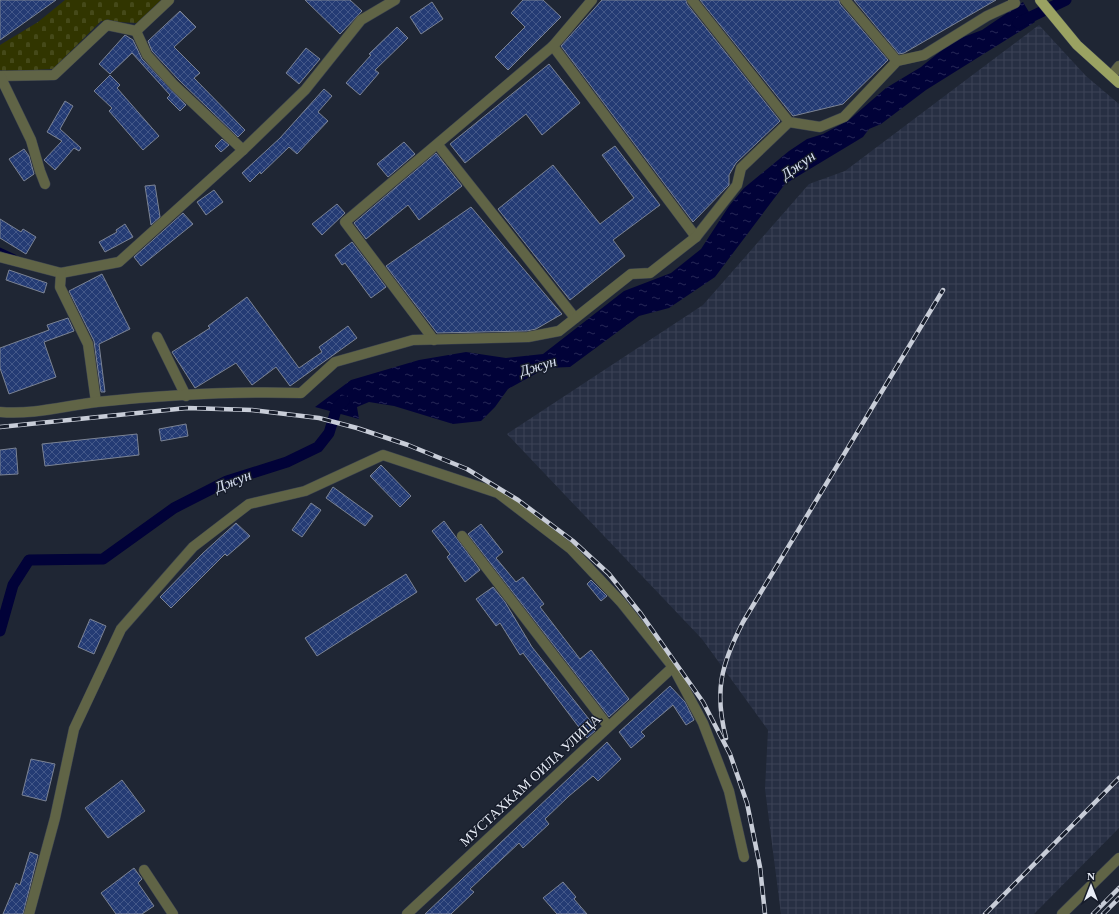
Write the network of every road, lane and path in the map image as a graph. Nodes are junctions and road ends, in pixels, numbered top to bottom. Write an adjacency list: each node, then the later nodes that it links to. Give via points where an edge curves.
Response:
1 (169, 0): 8 (street)
2 (395, 0): 17 (street, via 361,20 305,90)
3 (592, 0): 9 (street)
4 (692, 0): 15 (street)
5 (845, 0): 10 (street)
6 (1013, 0): 10 (street, via 1015,3 987,16 924,56)
7 (1040, 0): 12 (main road, via 1077,45)
8 (136, 31): 13 (street, via 107,25 54,75); 17 (street, via 147,55 174,85)
9 (553, 46): 16 (street); 19 (street)
10 (897, 61): 15 (street, via 844,117 820,127)
11 (1119, 66): 12 (street)
12 (1112, 75): 14 (main road)
13 (0, 76): 18 (street, via 31,140)
14 (1119, 83)
15 (789, 122): 19 (street, via 741,168 737,185)
16 (438, 145): 22 (street); 24 (street, via 345,222)
17 (243, 150): 21 (street, via 119,262)
18 (45, 184)
19 (696, 237): 22 (street, via 650,273 631,274)
20 (0, 258): 21 (street)
21 (61, 273): 26 (street, via 60,287 88,344)
22 (575, 318): 24 (street, via 559,331 528,337)
23 (158, 337): 25 (street)
24 (434, 340): 25 (street, via 413,340 335,362 301,393 242,392)
25 (186, 396): 26 (street)
26 (96, 402): 27 (street, via 19,414)
27 (0, 412)
28 (462, 536): 30 (street)
29 (673, 667): 30 (street, МУСТАХКАМ ОИЛА УЛИЦА); 31 (street, via 703,723 729,791); 34 (street, via 621,602 571,549 498,493 383,455 305,491 249,504 193,547 121,629 74,729 55,818)
30 (608, 726): 36 (street, МУСТАХКАМ ОИЛА УЛИЦА)
31 (744, 857)
32 (1119, 858): 37 (street)
33 (144, 870): 35 (street)
34 (28, 914)
35 (173, 914)
36 (407, 914)
37 (1062, 914)

